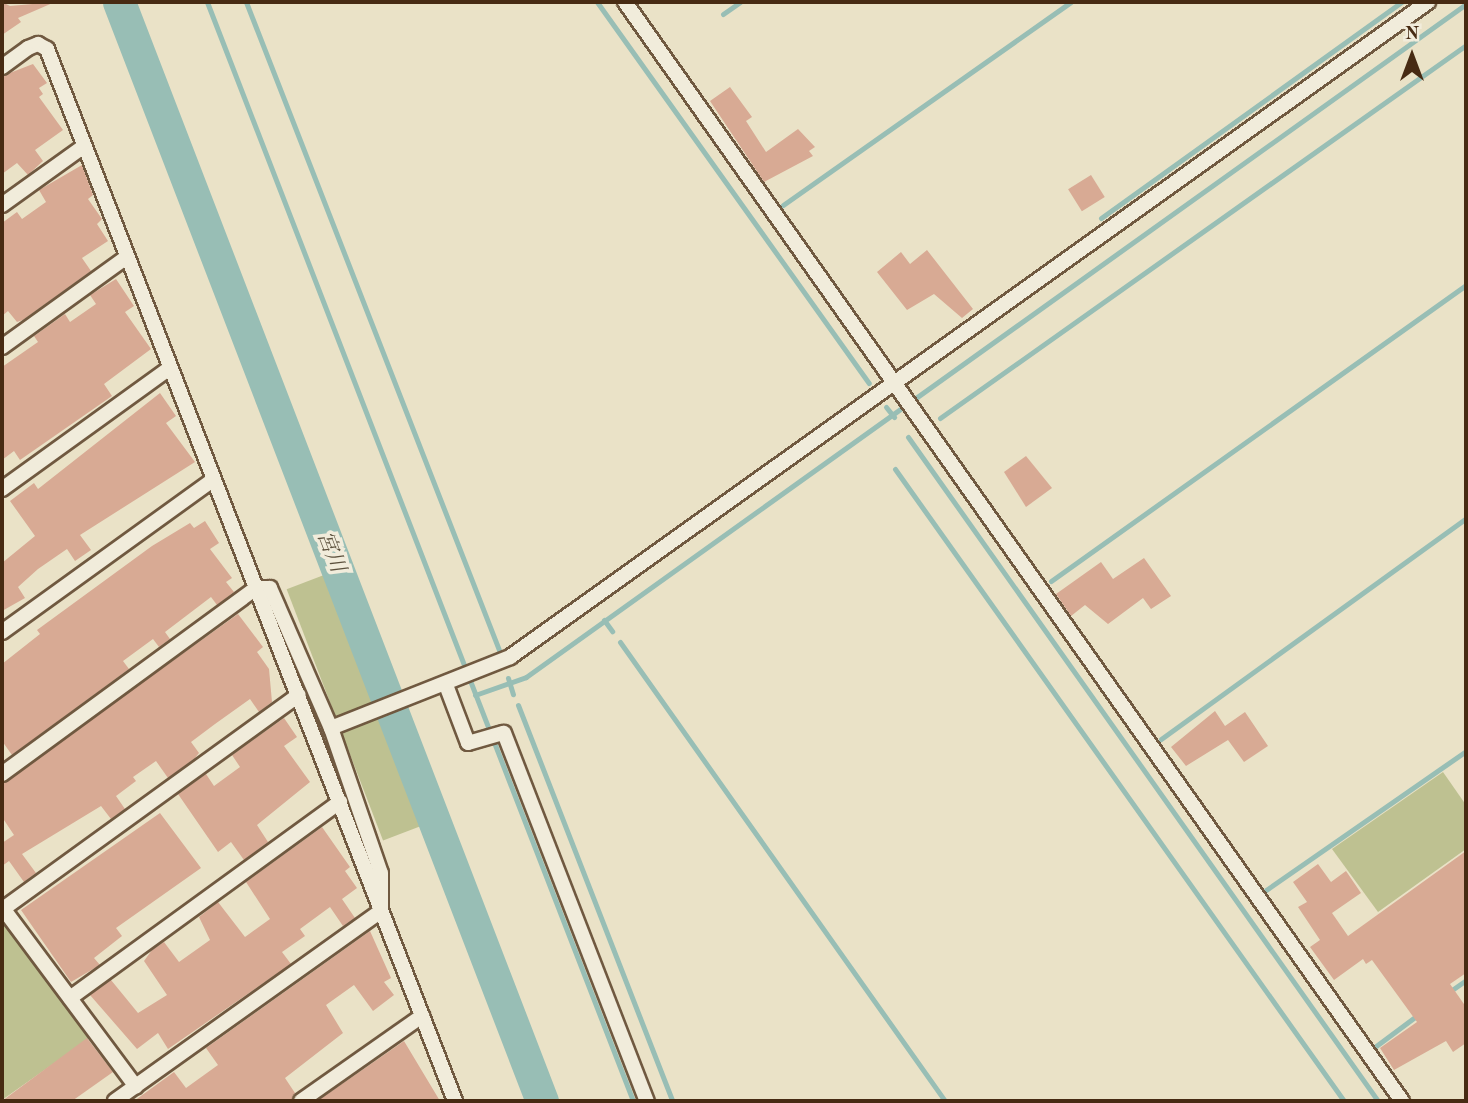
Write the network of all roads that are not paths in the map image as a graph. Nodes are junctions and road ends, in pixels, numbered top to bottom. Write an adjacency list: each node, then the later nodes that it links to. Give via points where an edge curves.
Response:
1 (625, 2): 9 (street)
2 (1428, 2): 9 (street)
3 (2, 67): 4 (street, via 28,48 38,44 47,49)
4 (84, 146): 5 (street); 6 (street)
5 (2, 205)
6 (127, 257): 7 (street); 8 (street)
7 (2, 347)
8 (170, 368): 10 (street); 11 (street)
9 (894, 380): 14 (street, via 510,657); 28 (street)
10 (213, 480): 12 (street); 13 (street)
11 (2, 489)
12 (256, 589): 15 (street); 16 (street, via 270,588); 17 (street)
13 (2, 632)
14 (444, 685): 16 (street); 27 (street, via 468,743 504,733)
15 (299, 695): 18 (street); 19 (street)
16 (335, 726): 20 (street, via 381,873)
17 (2, 774)
18 (340, 802): 20 (street); 21 (street)
19 (3, 908): 21 (street)
20 (381, 911): 22 (street); 23 (street)
21 (70, 998): 23 (street)
22 (422, 1016): 25 (street); 26 (street)
23 (136, 1087): 24 (street)
24 (115, 1101)
25 (301, 1101)
26 (455, 1101)
27 (647, 1101)
28 (1402, 1101)

